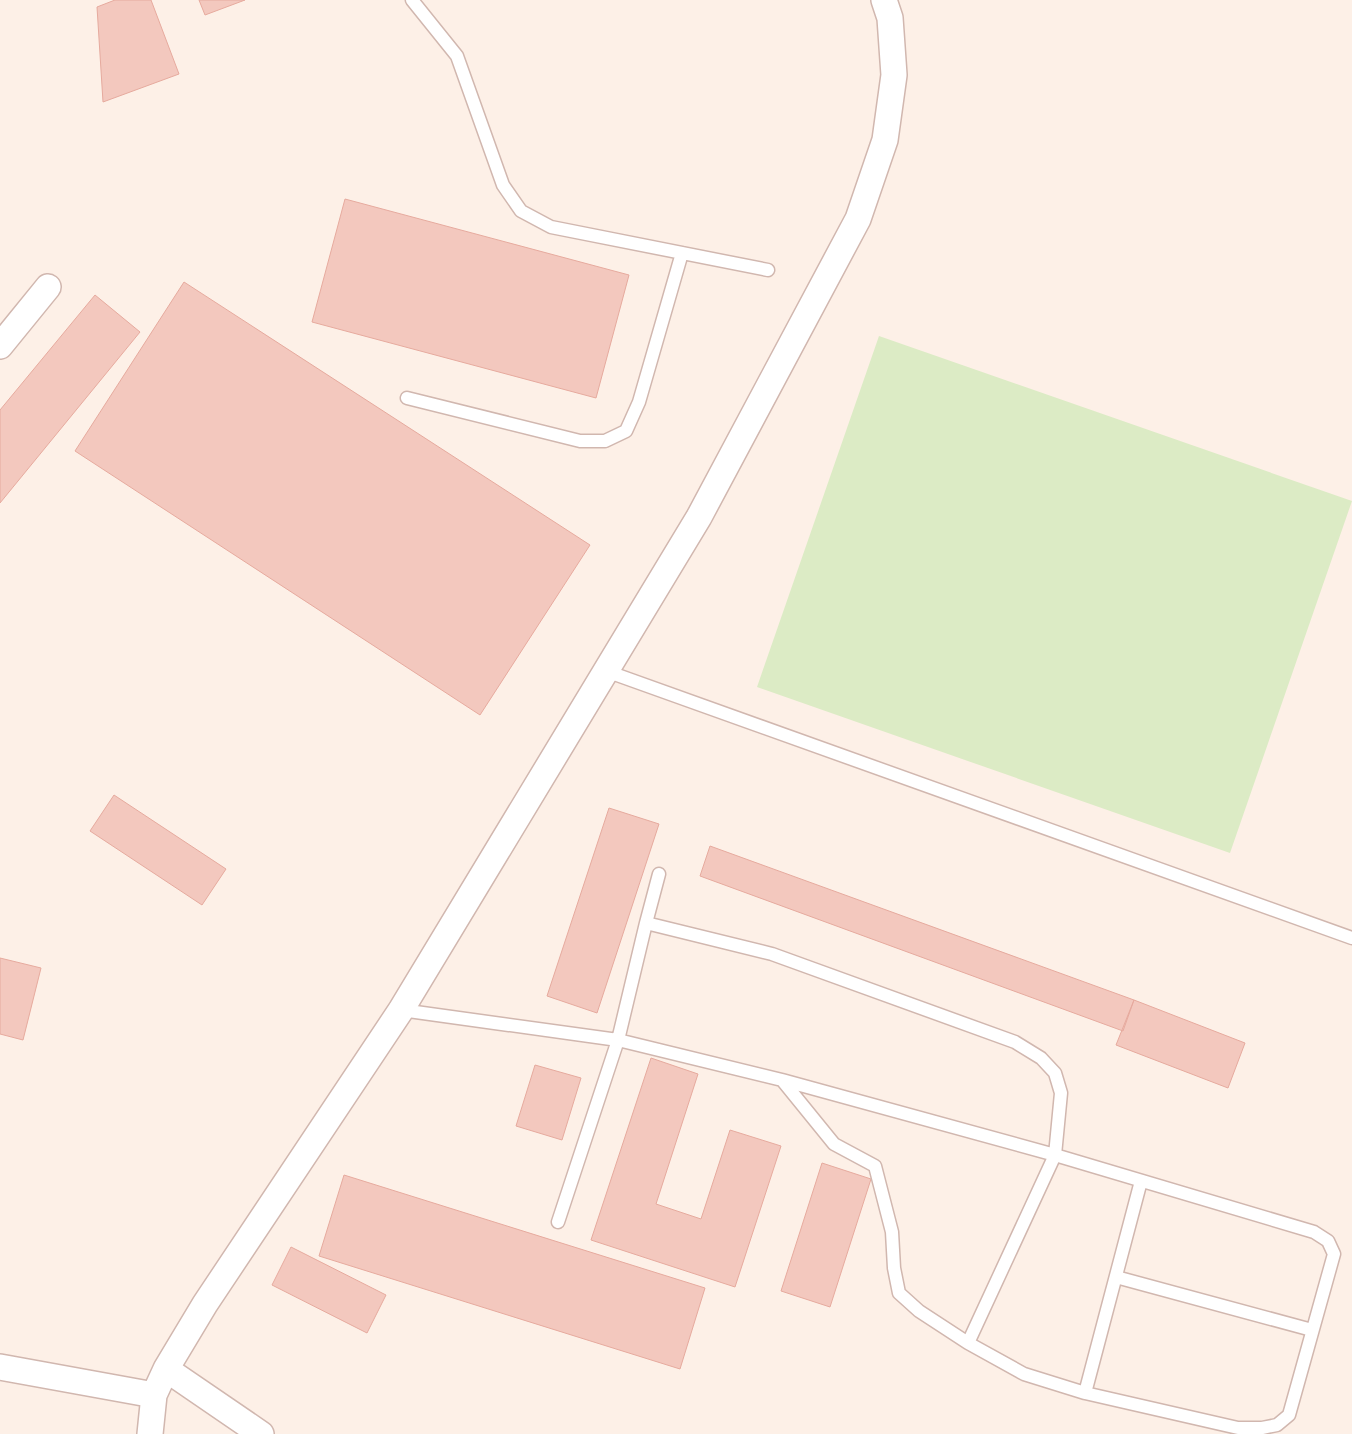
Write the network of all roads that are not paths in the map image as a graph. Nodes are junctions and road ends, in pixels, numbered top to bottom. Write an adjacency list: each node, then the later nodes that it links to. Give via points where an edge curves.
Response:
1 (412, 0): 3 (lane, via 457,56 503,185 521,211 551,227)
2 (884, 0): 8 (street, via 890,18 894,75 885,140 858,219 699,517)
3 (682, 253): 4 (lane); 7 (lane, via 639,402 626,431 605,442 580,441)
4 (768, 270)
5 (48, 287): 6 (street)
6 (0, 346)
7 (408, 398)
8 (606, 672): 11 (lane); 12 (street)
9 (659, 874): 10 (lane)
10 (646, 923): 13 (lane); 15 (lane, via 772,954 1015,1042 1041,1058 1056,1073 1061,1093)
11 (1352, 938)
12 (402, 1010): 13 (lane); 22 (street, via 205,1304)
13 (618, 1040): 14 (lane); 17 (lane)
14 (782, 1080): 15 (lane); 20 (lane, via 834,1144 875,1166 892,1232 894,1268 900,1293 919,1311)
15 (1055, 1155): 16 (lane); 20 (lane)
16 (1142, 1181): 18 (lane); 19 (lane, via 1314,1232 1328,1241 1334,1254)
17 (558, 1222)
18 (1116, 1277): 19 (lane); 23 (lane)
19 (1312, 1330): 23 (lane, via 1289,1415 1277,1425 1238,1428)
20 (968, 1343): 23 (lane, via 1024,1374)
21 (0, 1367): 24 (street)
22 (166, 1369): 24 (street); 26 (street)
23 (1085, 1393)
24 (154, 1395): 25 (street)
25 (150, 1434)
26 (261, 1434)

